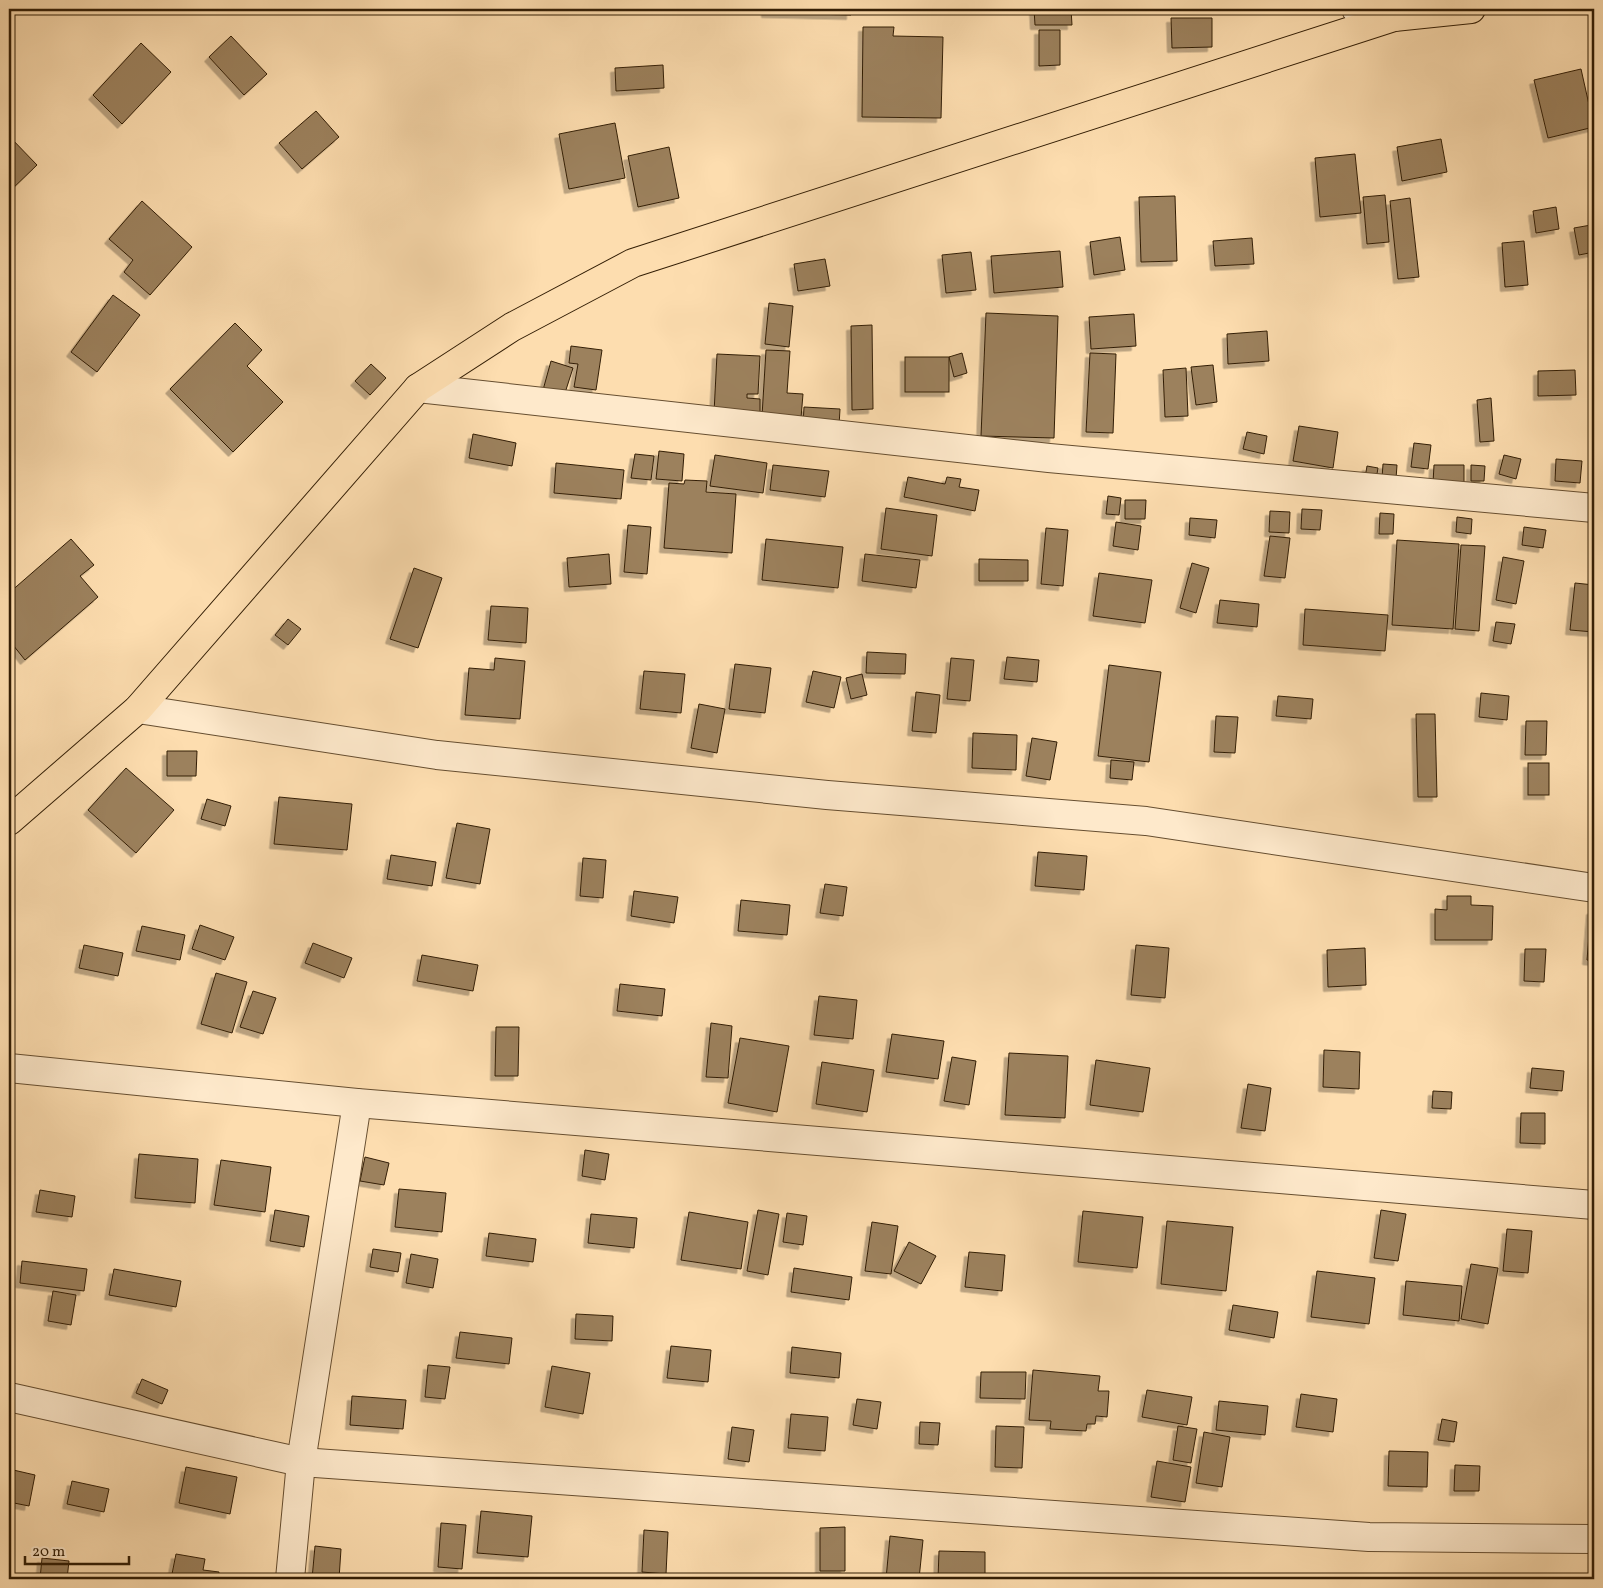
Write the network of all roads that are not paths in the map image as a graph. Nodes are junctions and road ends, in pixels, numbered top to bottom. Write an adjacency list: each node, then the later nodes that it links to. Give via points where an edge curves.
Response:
1 (1356, 9): 3 (street)
2 (1471, 9): 3 (highway)
3 (1392, 13): 4 (highway, via 633,263 512,327)
4 (418, 388): 5 (street, via 1049,458); 6 (highway)
5 (1594, 508)
6 (138, 709): 7 (highway); 8 (street, via 437,755 827,795 1146,821)
7 (9, 821)
8 (1594, 888)
9 (9, 1068): 10 (street)
10 (357, 1103): 11 (street); 13 (street)
11 (1594, 1205)
12 (9, 1397): 13 (street)
13 (301, 1462): 14 (street, via 1369,1537); 15 (street)
14 (1594, 1538)
15 (290, 1579)

